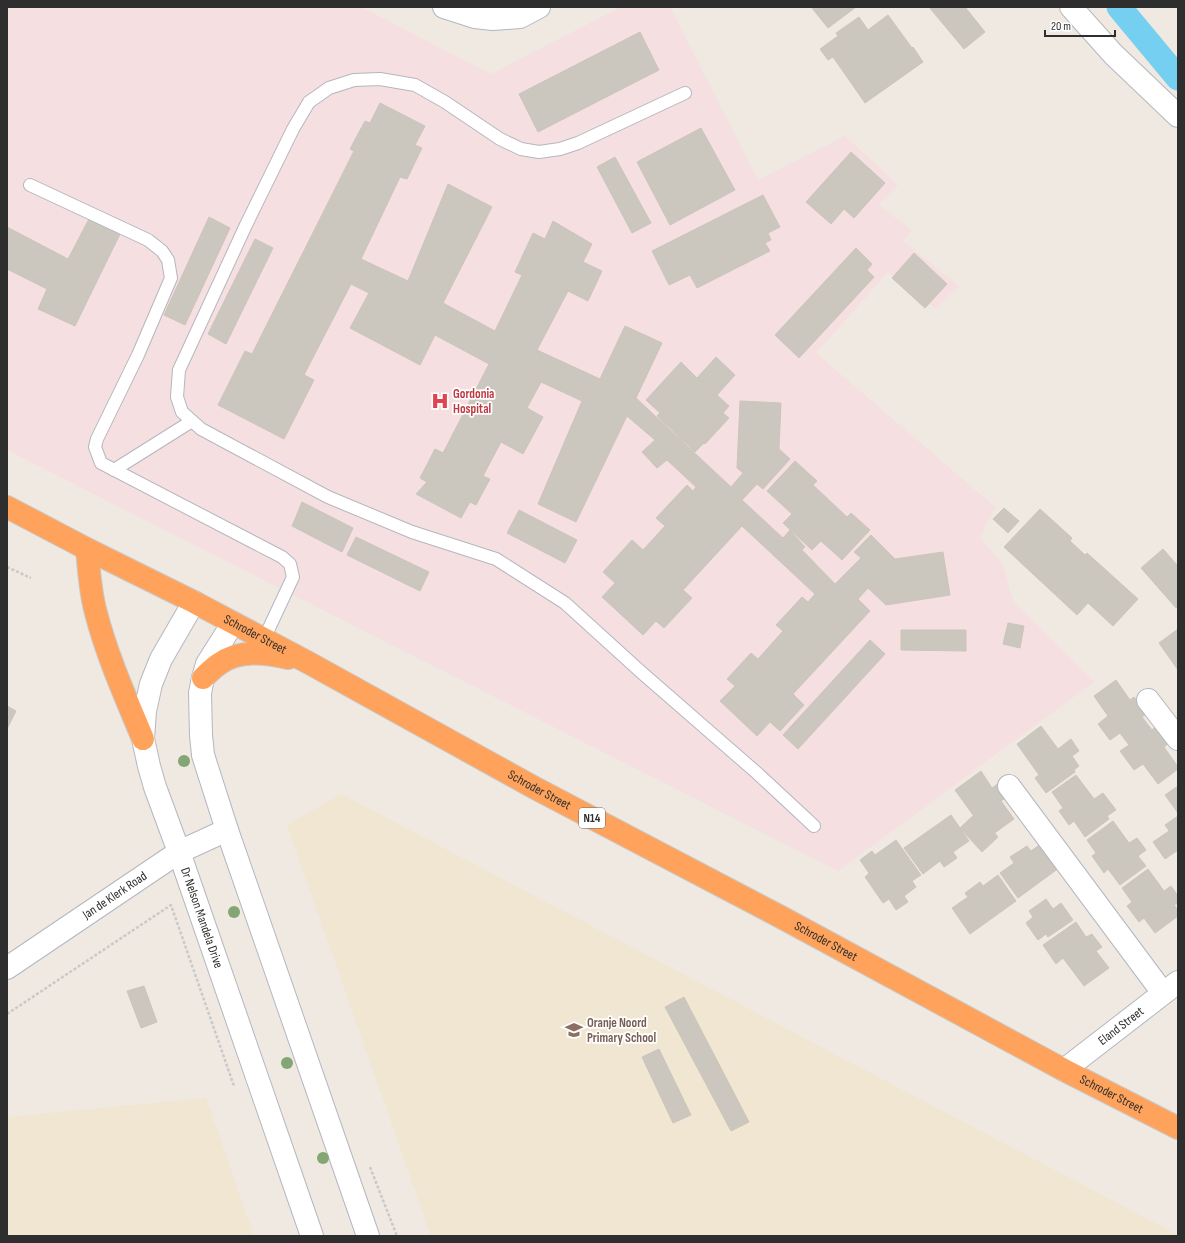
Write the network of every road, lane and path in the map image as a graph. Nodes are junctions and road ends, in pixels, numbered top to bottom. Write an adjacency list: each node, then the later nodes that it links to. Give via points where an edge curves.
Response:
1 (444, 7): 2 (street, via 475,17 493,19 520,17)
2 (539, 7)
3 (1071, 7): 5 (street, via 1112,54)
4 (685, 93): 7 (lane, via 578,143 539,152 521,149 500,139 415,85 380,79 354,80 329,88 309,102 293,129 180,370 177,397 182,412)
5 (1178, 116)
6 (30, 185): 8 (lane, via 148,240 162,251 168,260 171,278 138,355 97,439 95,447 101,463)
7 (192, 421): 8 (lane); 22 (lane, via 201,429 328,497 412,532 496,559 565,603)
8 (114, 470): 15 (lane, via 277,554 290,564 293,578)
9 (7, 507): 10 (highway, Schroder Street / N14)
10 (88, 549): 13 (highway, Schroder Street / N14); 19 (highway, via 95,613 114,669)
11 (7, 566): 12 (path)
12 (31, 578)
13 (194, 602): 14 (highway, Schroder Street / N14); 19 (street, Dr Nelson Mandela Drive, via 161,659 151,684 145,711)
14 (233, 623): 15 (highway, Schroder Street / N14); 17 (street, via 207,664)
15 (264, 639): 16 (highway, Schroder Street / N14)
16 (309, 663): 17 (highway, via 276,655 244,654 226,659); 28 (highway, Schroder Street / N14, via 535,788)
17 (203, 678): 23 (street, via 200,693 203,755)
18 (1148, 700): 20 (street)
19 (143, 739): 24 (street, Dr Nelson Mandela Drive, via 155,787)
20 (1178, 739)
21 (1009, 786): 26 (street)
22 (814, 826)
23 (227, 830): 24 (street, Jan de Klerk Road); 32 (street)
24 (179, 852): 25 (street, Jan de Klerk Road); 31 (street, Dr Nelson Mandela Drive)
25 (7, 968)
26 (1171, 988): 28 (street, Eland Street)
27 (7, 1014): 29 (path, via 171,905)
28 (1064, 1070): 30 (highway, Schroder Street / N14)
29 (236, 1093)
30 (1178, 1128)
31 (312, 1236)
32 (368, 1236)

